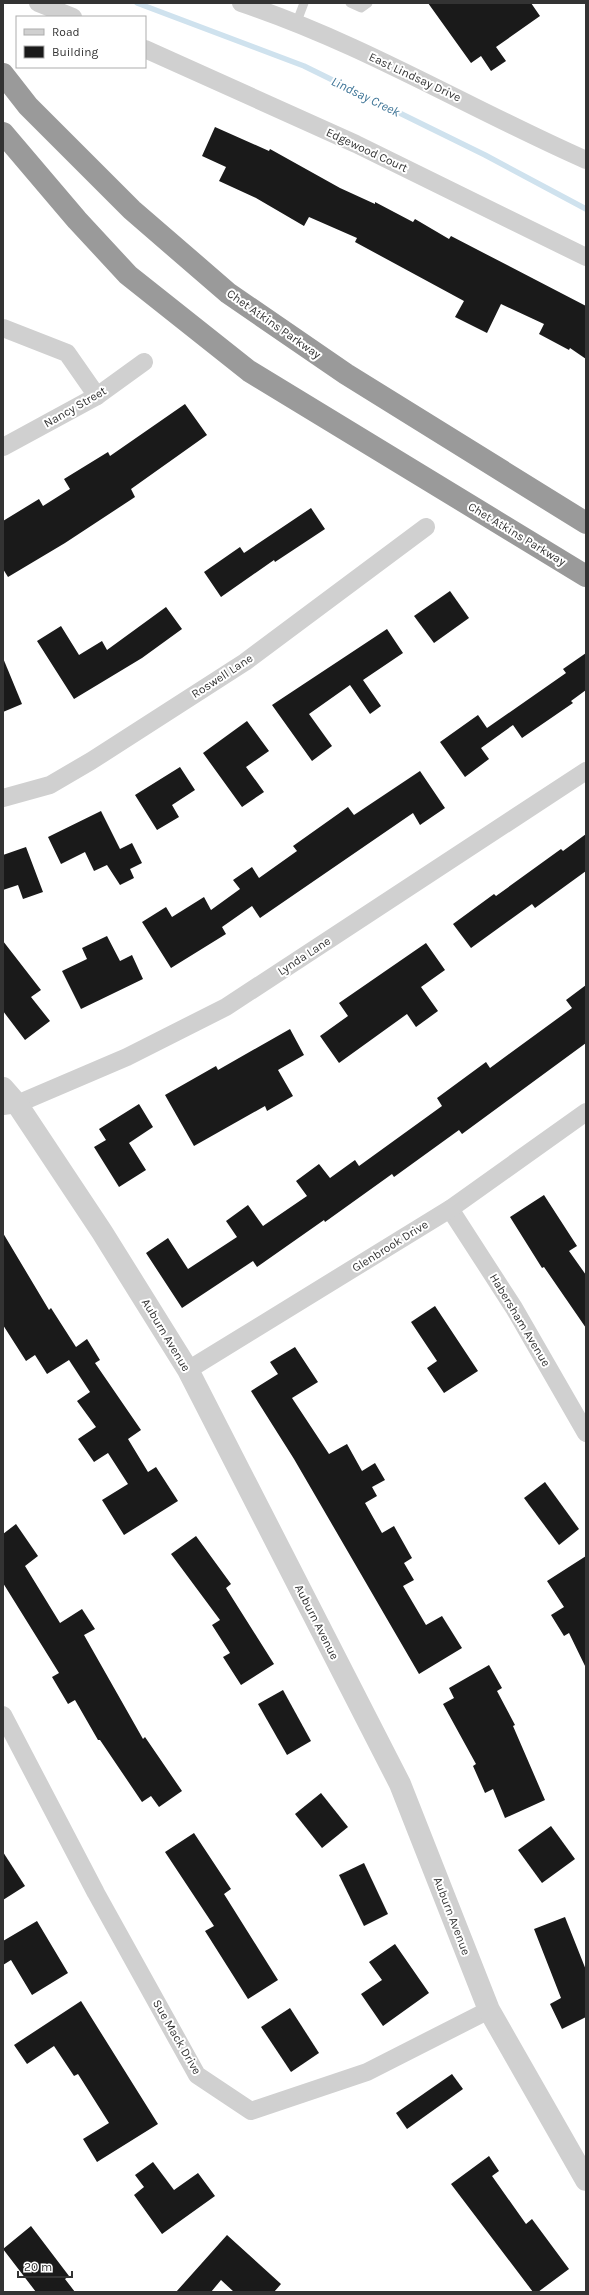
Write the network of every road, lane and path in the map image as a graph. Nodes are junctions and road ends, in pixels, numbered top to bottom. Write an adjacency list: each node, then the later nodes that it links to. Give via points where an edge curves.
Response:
1 (38, 3): 6 (street)
2 (241, 3): 7 (street, East Lindsay Drive)
3 (304, 3): 7 (lane)
4 (350, 3): 5 (lane, via 361,8)
5 (368, 3)
6 (70, 16)
7 (296, 24): 11 (street, East Lindsay Drive, via 329,36)
8 (146, 49): 12 (street, Edgewood Court, via 356,144)
9 (3, 74): 17 (highway, Chet Atkins Parkway, via 28,106 132,210 228,292 346,374)
10 (3, 133): 19 (highway, Chet Atkins Parkway, via 128,275 249,371)
11 (586, 160)
12 (586, 257)
13 (3, 328): 15 (street, via 67,353)
14 (144, 362): 15 (street, Nancy Street)
15 (97, 396): 16 (street, Nancy Street)
16 (3, 447)
17 (586, 523)
18 (426, 527): 21 (street, Roswell Lane, via 245,662 91,761 50,785)
19 (586, 576)
20 (586, 771): 23 (street, Lynda Lane, via 226,1007 127,1058)
21 (3, 798)
22 (3, 1088): 23 (street, Auburn Avenue)
23 (10, 1105): 26 (street, Auburn Avenue, via 102,1232)
24 (586, 1112): 25 (street, Glenbrook Drive)
25 (450, 1209): 26 (street, Glenbrook Drive); 27 (street, Habersham Avenue, via 514,1308)
26 (188, 1370): 29 (street, Auburn Avenue, via 400,1784)
27 (586, 1433)
28 (3, 1715): 29 (street, Sue Mack Drive, via 96,1894 197,2075 251,2111 367,2072)
29 (488, 2010): 30 (street, Auburn Avenue)
30 (586, 2180)

